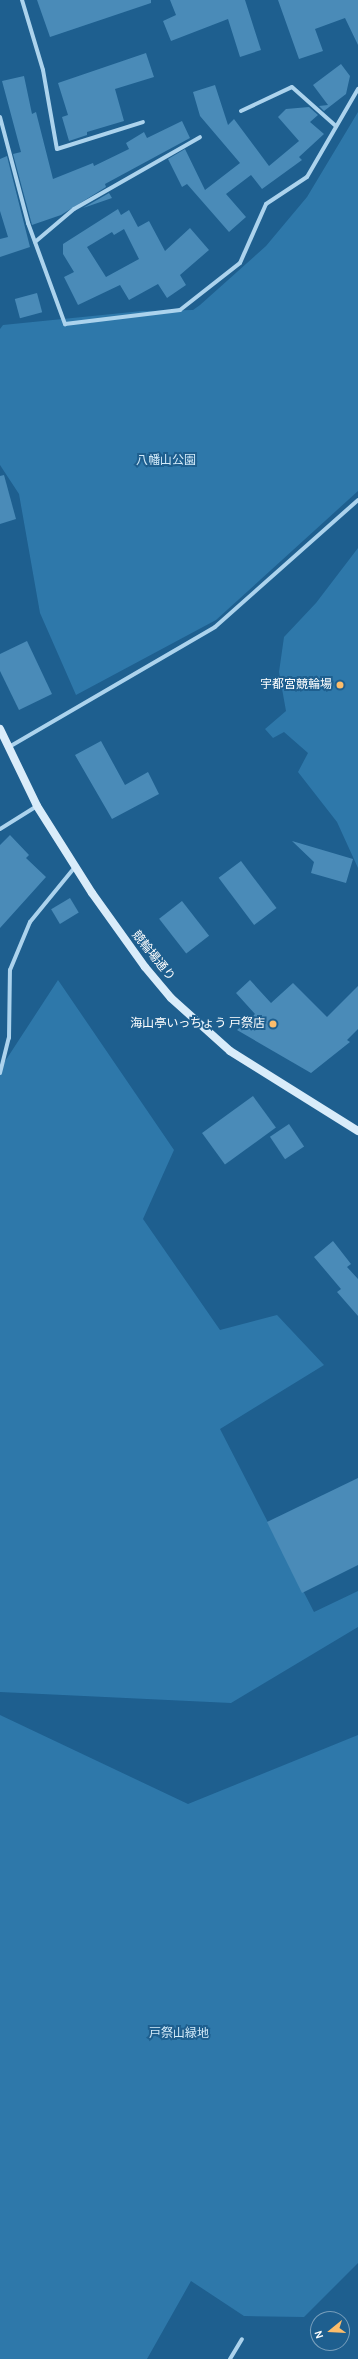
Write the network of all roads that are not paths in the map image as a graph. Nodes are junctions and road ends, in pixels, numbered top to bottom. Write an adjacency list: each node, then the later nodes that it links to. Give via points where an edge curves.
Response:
1 (22, 0): 5 (street, via 43,70 57,149)
2 (358, 89): 7 (street)
3 (240, 111): 7 (street, via 292,87)
4 (0, 117): 6 (street)
5 (144, 122)
6 (1, 123): 9 (street)
7 (336, 126): 9 (street, via 307,177 266,204 240,263 180,310 65,324)
8 (200, 137): 9 (street, via 74,209)
9 (35, 242)
10 (358, 500): 12 (street, via 215,627)
11 (0, 729): 12 (street, 競輪場通り)
12 (9, 747): 13 (street, 競輪場通り)
13 (37, 806): 14 (street); 15 (street, 競輪場通り)
14 (0, 829)
15 (76, 867): 16 (street, via 30,922 10,970 9,1038); 17 (street, 競輪場通り, via 144,967 203,1028 230,1051)
16 (0, 1073)
17 (358, 1131)
18 (242, 2339): 19 (street)
19 (230, 2359)

